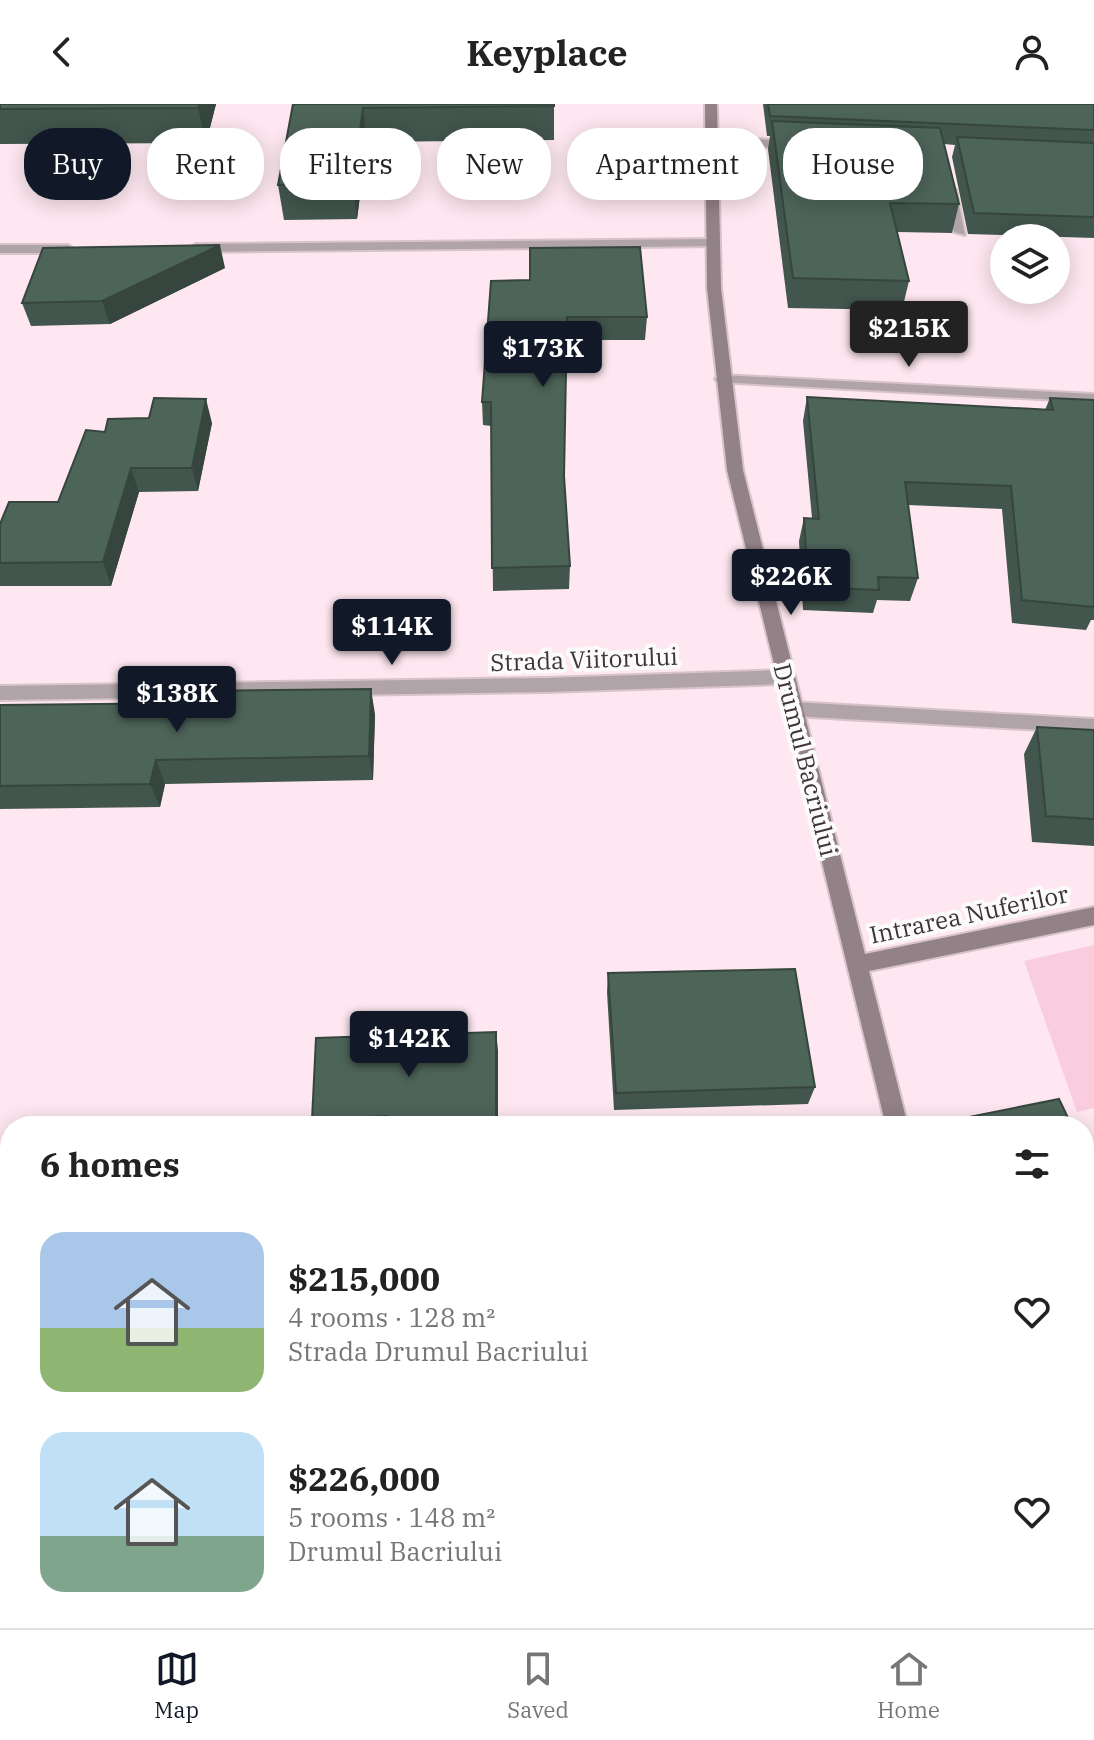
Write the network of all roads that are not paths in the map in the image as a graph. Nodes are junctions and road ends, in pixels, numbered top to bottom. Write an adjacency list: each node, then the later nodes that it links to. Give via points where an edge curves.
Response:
1 (711, 104): 2 (street, Drumul Bacriului)
2 (712, 128)
3 (948, 178): 5 (street)
4 (712, 200): 6 (street, Drumul Bacriului)
5 (960, 232)
6 (712, 243): 7 (street); 10 (street, Drumul Bacriului)
7 (174, 248)
8 (0, 249): 9 (street)
9 (79, 249)
10 (722, 379): 11 (street); 12 (street, Drumul Bacriului, via 735,470)
11 (1094, 398)
12 (785, 677): 13 (street, Strada Viitorului); 14 (street, Drumul Bacriului)
13 (0, 693)
14 (792, 709): 15 (street); 17 (street, Drumul Bacriului)
15 (1094, 726)
16 (1094, 916): 17 (street, Intrarea Nuferilor)
17 (855, 965): 18 (street, Drumul Bacriului)
18 (894, 1116)

